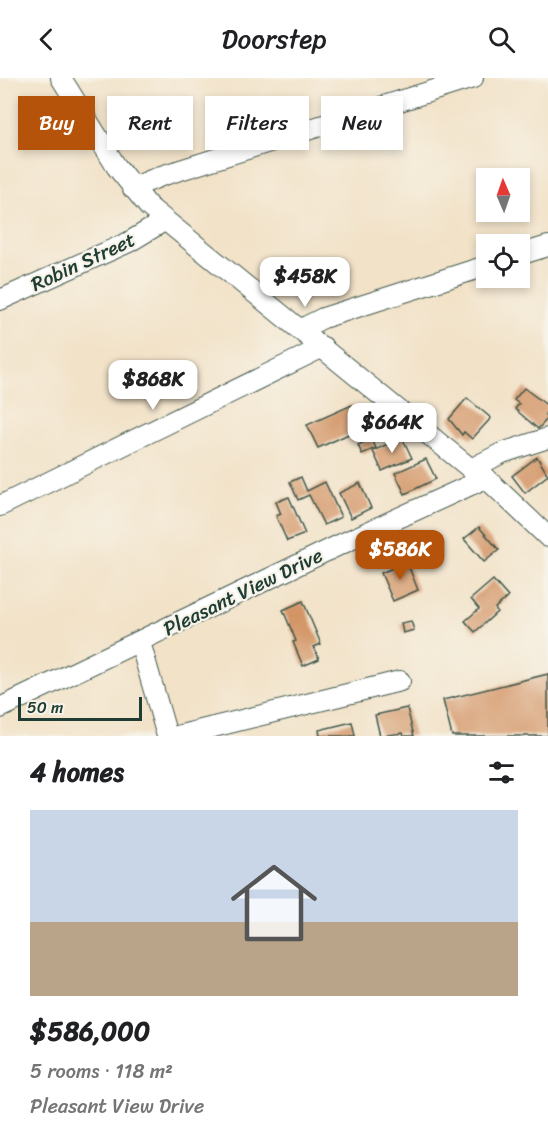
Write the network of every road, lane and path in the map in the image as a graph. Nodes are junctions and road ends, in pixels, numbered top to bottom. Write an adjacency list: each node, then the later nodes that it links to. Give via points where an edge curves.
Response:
1 (61, 78): 3 (street)
2 (473, 78): 3 (street)
3 (132, 188): 4 (street)
4 (164, 221): 8 (street, Robin Street, via 129,242); 9 (street)
5 (548, 246): 6 (street)
6 (530, 252)
7 (476, 269): 9 (street, via 323,318)
8 (0, 300)
9 (301, 329): 10 (street)
10 (323, 347): 12 (street); 13 (street)
11 (548, 438): 12 (street, Pleasant View Drive, via 502,453)
12 (479, 474): 14 (street); 15 (street, Pleasant View Drive)
13 (0, 506)
14 (548, 537)
15 (140, 642): 17 (street, Pleasant View Drive); 18 (street)
16 (400, 681): 19 (street)
17 (0, 708)
18 (167, 736)
19 (177, 736)

